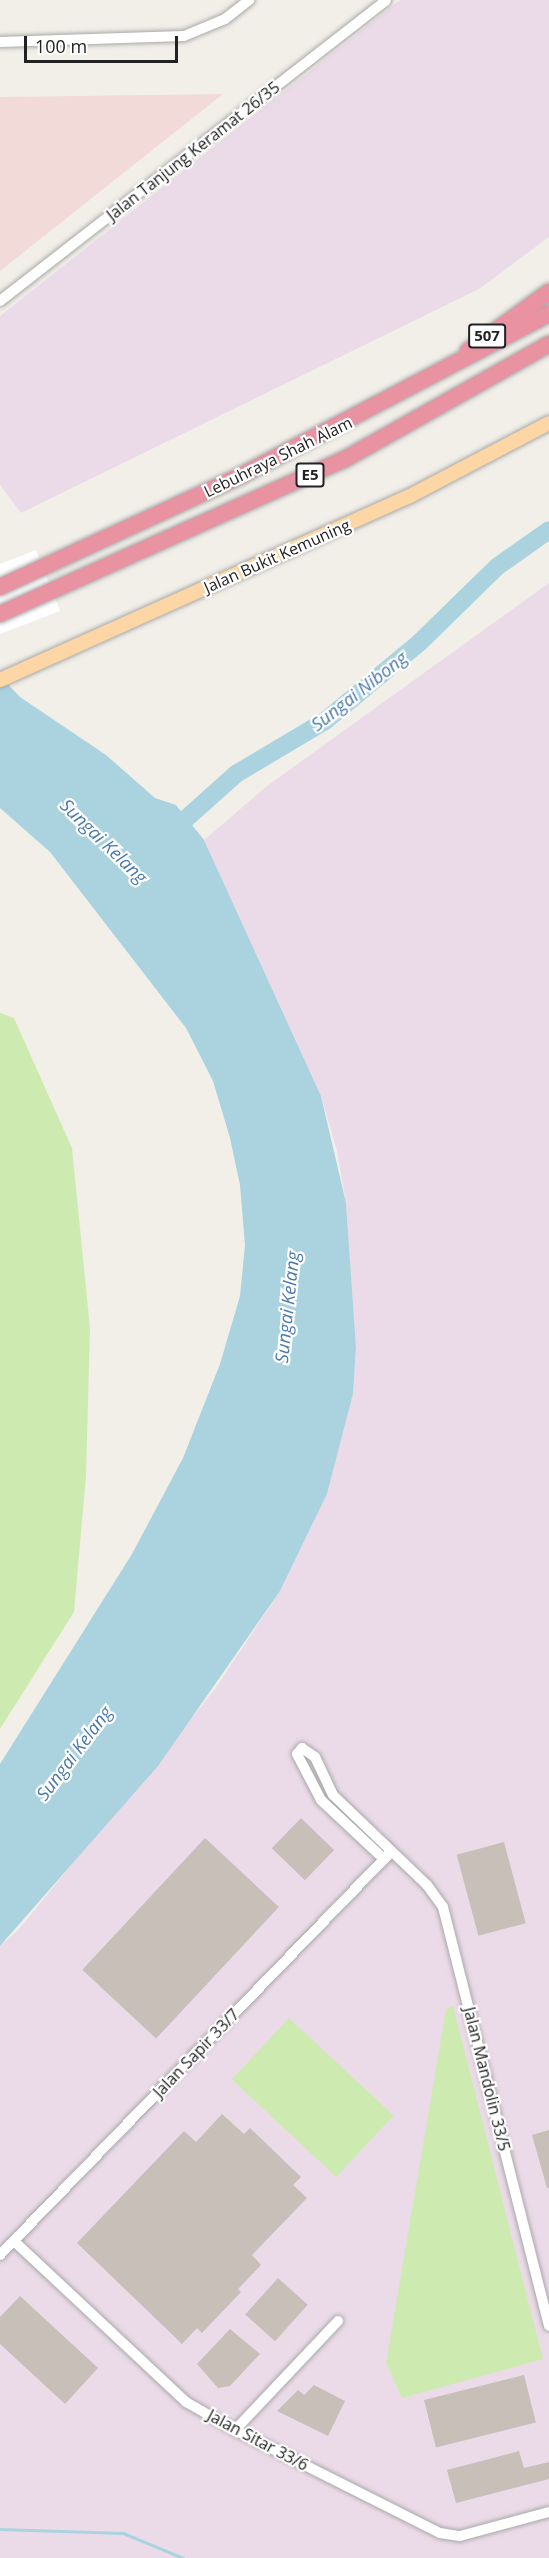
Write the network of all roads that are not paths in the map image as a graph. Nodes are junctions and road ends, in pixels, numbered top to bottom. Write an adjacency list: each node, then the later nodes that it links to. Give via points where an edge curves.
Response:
1 (249, 0): 3 (street, via 225,18 184,36)
2 (386, 0): 5 (street, Jalan Tanjung Keramat 26/35)
3 (0, 42)
4 (549, 291): 8 (highway, 507)
5 (0, 301)
6 (549, 314): 8 (highway, Lebuhraya Shah Alam / E5)
7 (546, 347): 11 (highway, Lebuhraya Shah Alam / E5, via 345,459)
8 (427, 382): 10 (highway, Lebuhraya Shah Alam / E5, via 49,568)
9 (549, 423): 12 (main road, Jalan Bukit Kemuning, via 408,497)
10 (0, 587)
11 (0, 614)
12 (0, 681)
13 (392, 1850): 14 (street, Jalan Sapir 33/7); 14 (street, Jalan Mandolin 33/5, via 333,1795 315,1757 302,1748 297,1754 321,1800); 18 (street, Jalan Mandolin 33/5, via 443,1907)
14 (384, 1859): 15 (street, Jalan Sapir 33/7)
15 (14, 2241): 16 (street, Jalan Sapir 33/7); 19 (street, Jalan Sitar 33/6, via 179,2396)
16 (0, 2255)
17 (338, 2321): 19 (street)
18 (549, 2326)
19 (235, 2430): 20 (street, Jalan Sitar 33/6, via 440,2533 460,2536)
20 (549, 2512)

